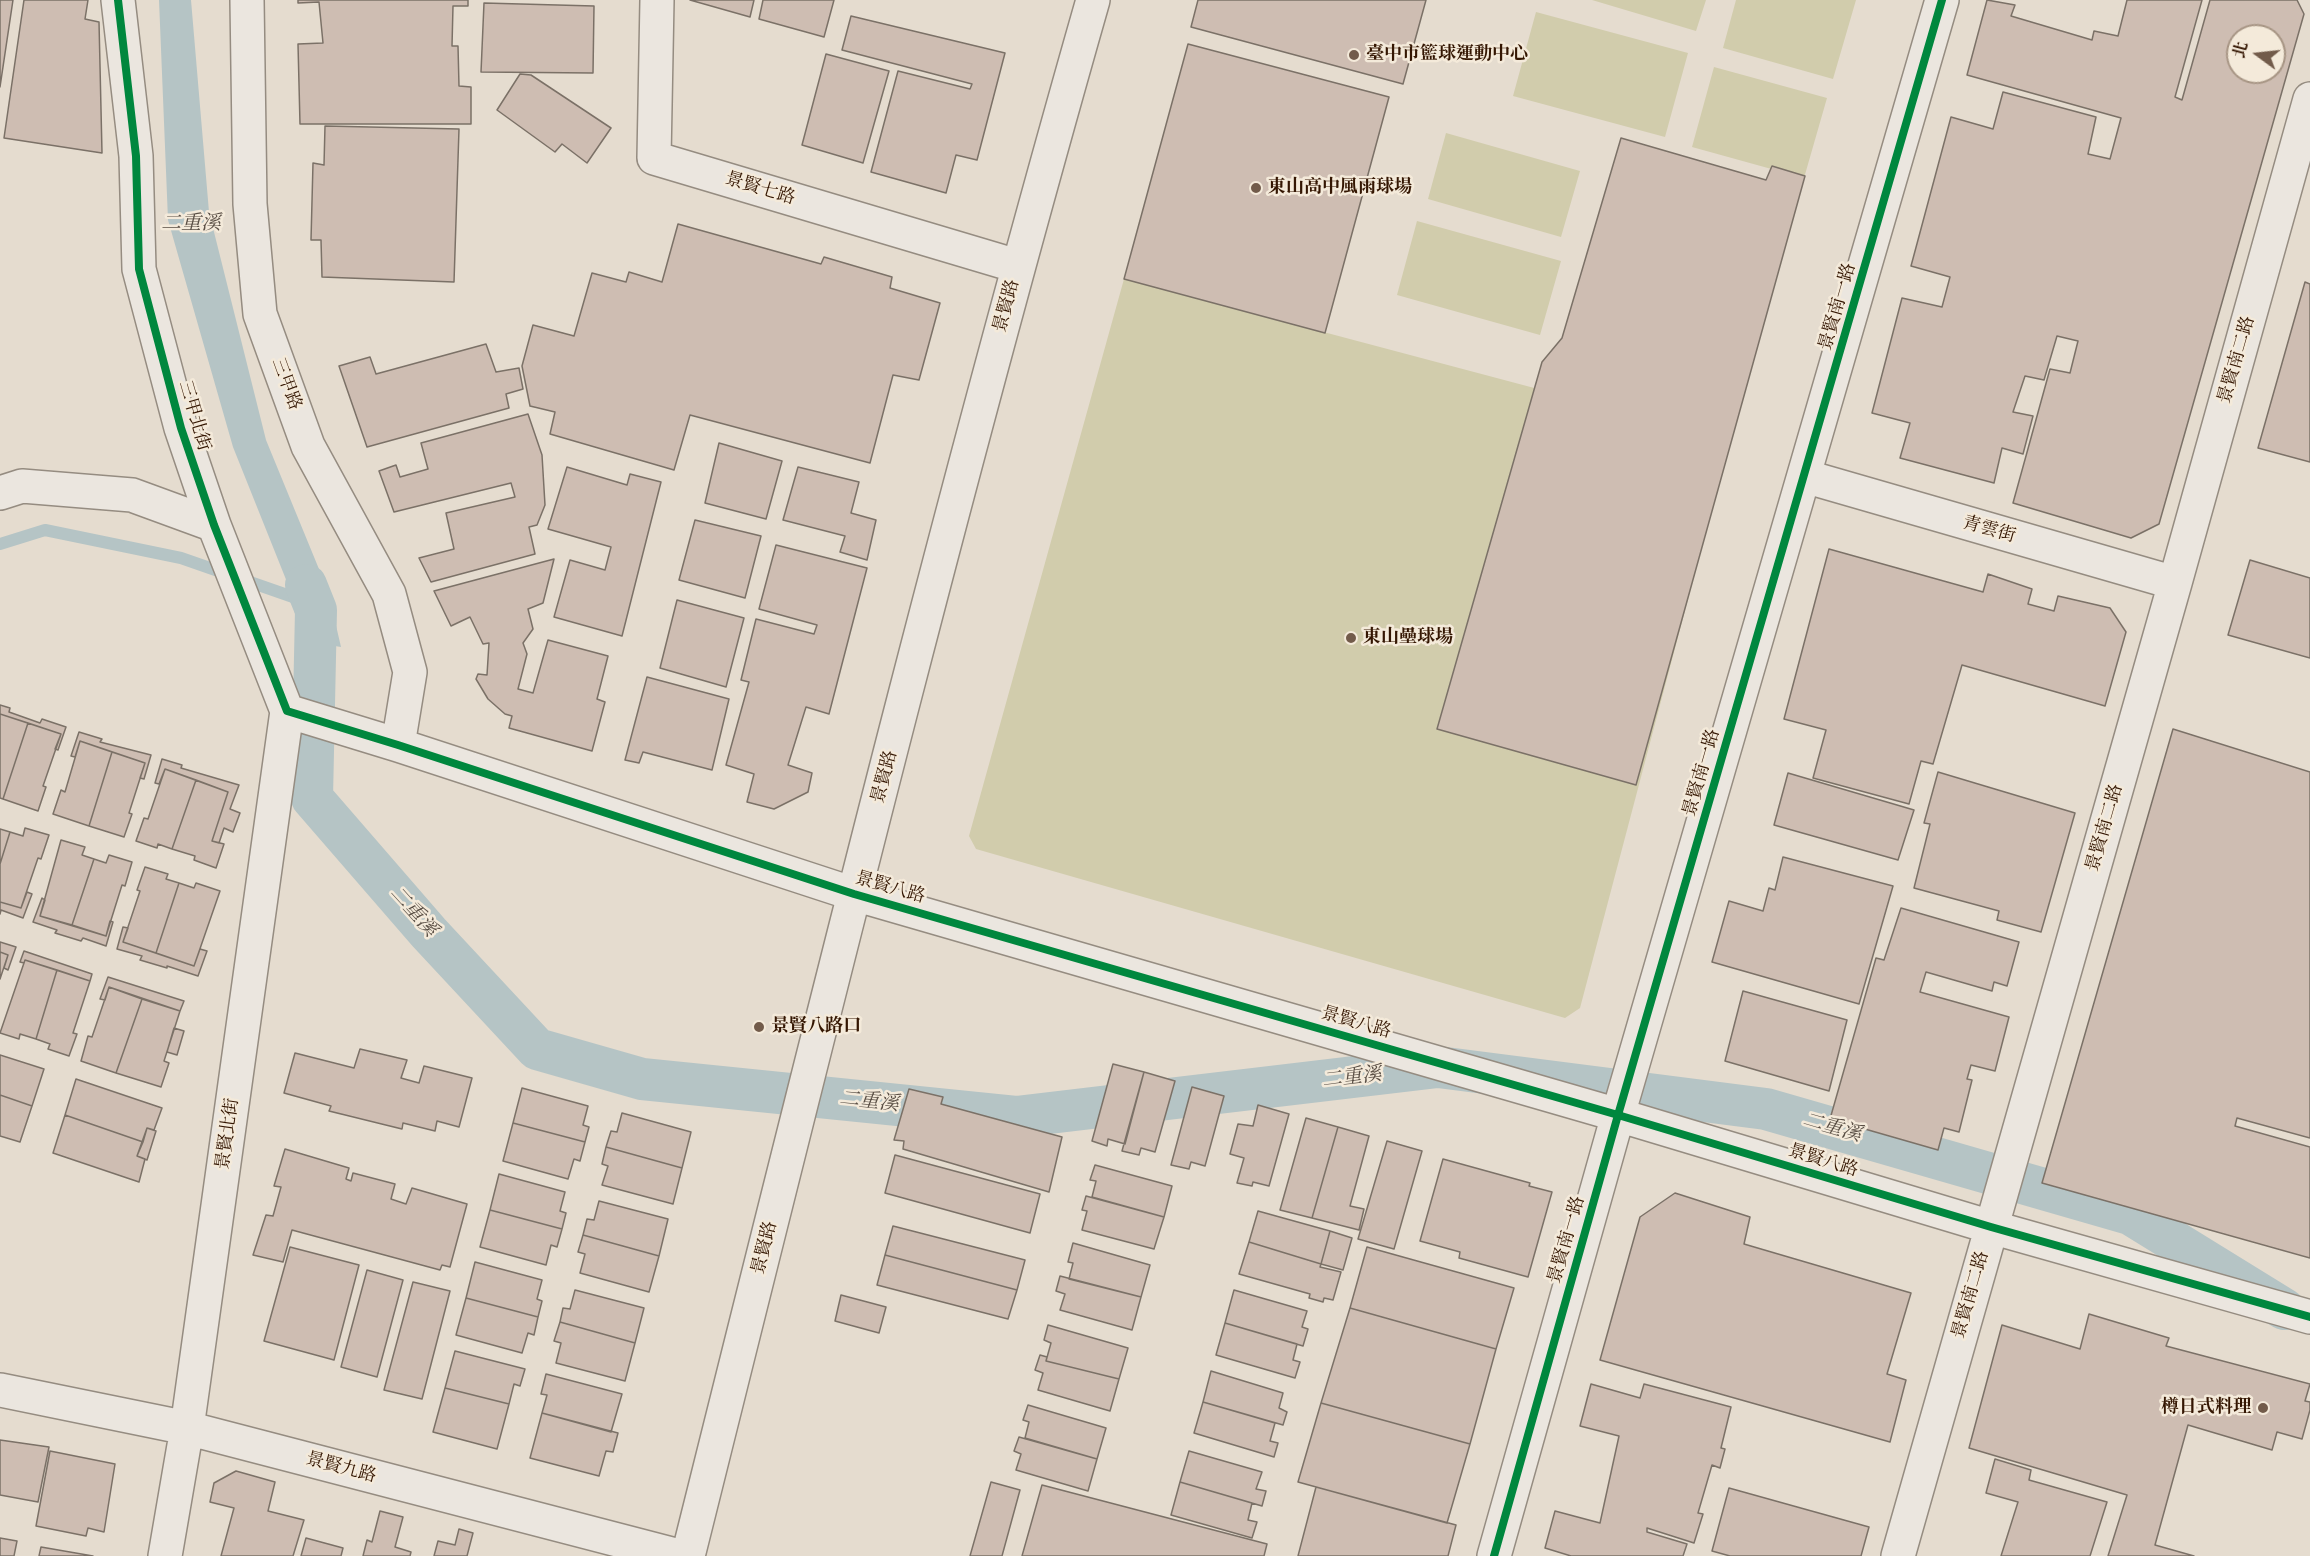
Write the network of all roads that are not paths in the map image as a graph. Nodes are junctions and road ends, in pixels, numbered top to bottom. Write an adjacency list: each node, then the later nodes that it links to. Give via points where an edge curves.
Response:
1 (118, 0): 10 (street, 三甲北街, via 136,156 139,269 181,428)
2 (247, 0): 13 (street, 三甲路, via 250,204 260,314 308,446 389,594 410,672)
3 (657, 0): 7 (street, 景賢七路, via 654,158)
4 (1093, 0): 7 (street, 景賢路)
5 (1942, 0): 8 (street, 景賢南一路)
6 (2310, 99): 11 (street, 景賢南二路)
7 (1017, 266): 14 (street, 景賢路)
8 (1804, 476): 11 (street, 青雲街); 15 (street, 景賢南一路)
9 (0, 493): 10 (street, via 22,486 132,495)
10 (214, 525): 12 (street, 三甲北街)
11 (2175, 583): 16 (street, 景賢南二路)
12 (287, 711): 13 (street); 19 (street, 景賢北街)
13 (398, 745): 14 (street, 景賢八路)
14 (854, 894): 15 (street, 景賢八路); 22 (street, 景賢路)
15 (1618, 1115): 16 (street, 景賢八路); 23 (street, 景賢南一路)
16 (1991, 1227): 17 (street, 景賢八路); 24 (street, 景賢南二路)
17 (2310, 1317)
18 (0, 1390): 19 (street, 景賢九路)
19 (187, 1428): 20 (street, 景賢北街); 21 (street, 景賢九路)
20 (165, 1556)
21 (679, 1556)
22 (688, 1556)
23 (1494, 1556)
24 (1898, 1556)

